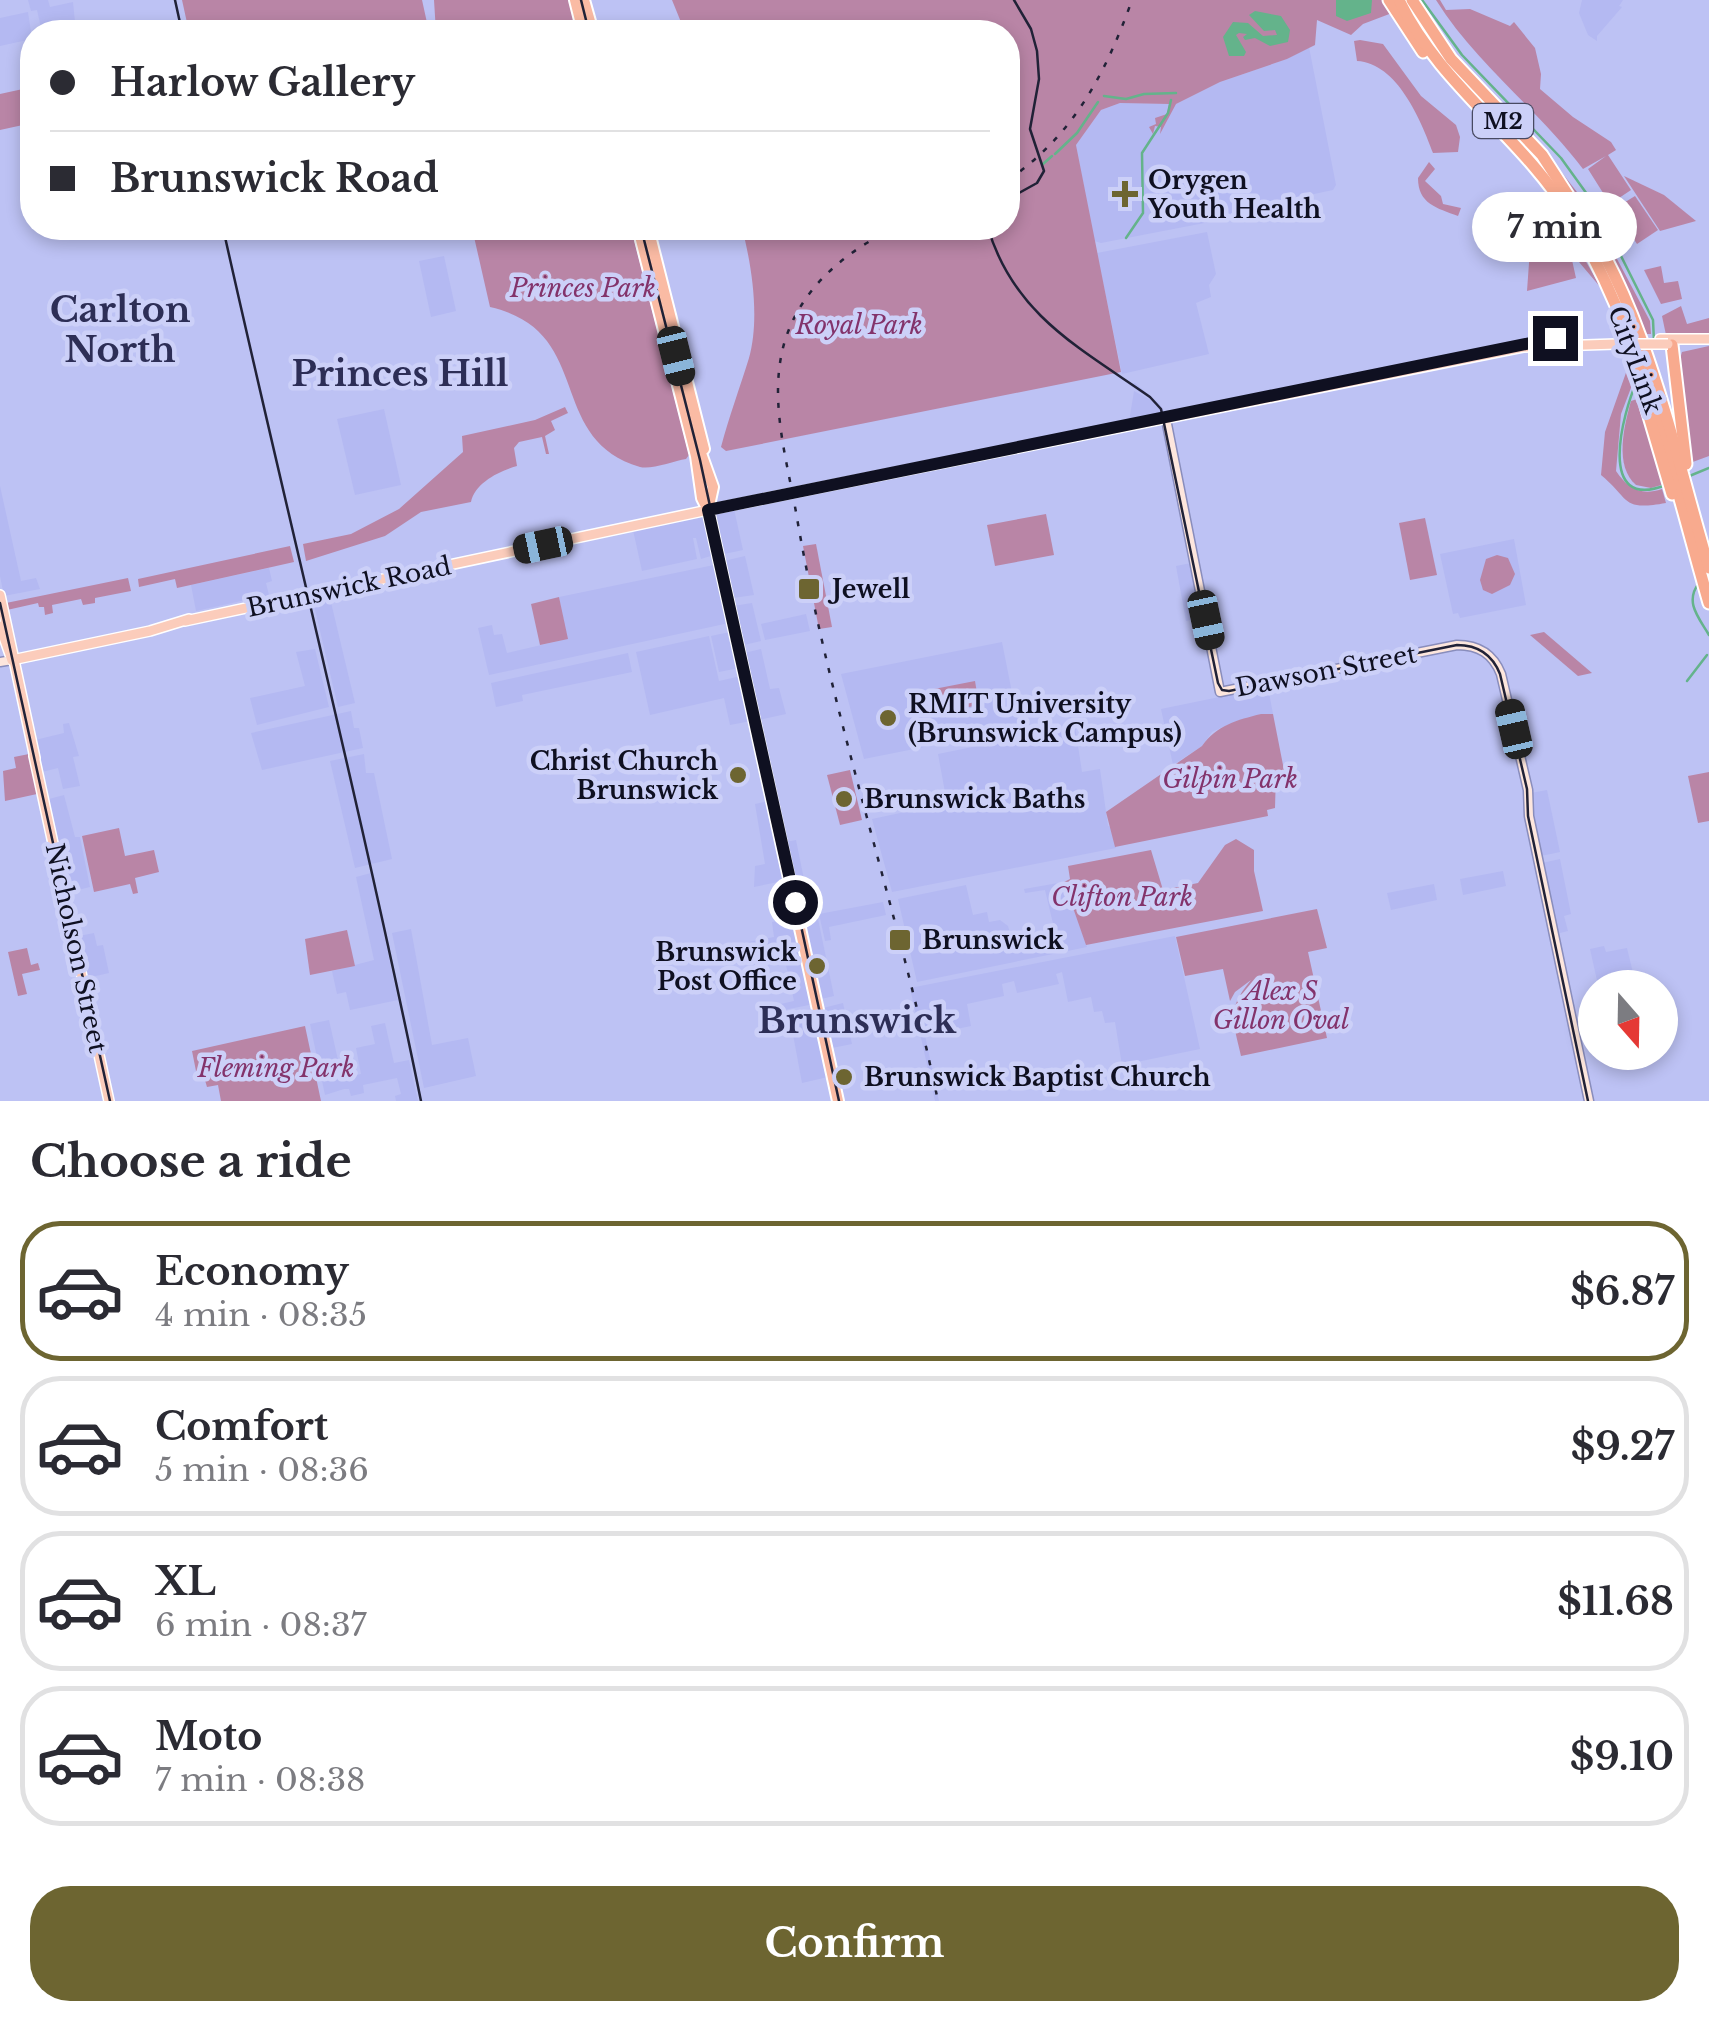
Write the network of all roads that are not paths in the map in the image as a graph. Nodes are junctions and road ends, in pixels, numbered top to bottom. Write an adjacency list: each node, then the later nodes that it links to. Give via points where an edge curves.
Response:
1 (1389, 0): 3 (highway, via 1416,44)
2 (1406, 0): 3 (highway, CityLink / M2, via 1411,23); 10 (highway, CityLink / M2, via 1440,52 1575,208 1610,270)
3 (1443, 66): 10 (highway, CityLink / M2, via 1569,213)
4 (643, 240): 5 (highway)
5 (645, 247): 6 (highway); 6 (highway)
6 (669, 340): 14 (highway, via 700,460)
7 (1709, 341): 8 (main road, Brunswick Road)
8 (1672, 342): 9 (main road, Brunswick Road, bridge); 12 (highway)
9 (1622, 344): 10 (highway); 11 (main road, Brunswick Road, via 1550,342)
10 (1644, 373): 12 (highway, CityLink / M2)
11 (1166, 419): 14 (main road, Brunswick Road); 23 (main road, Dawson Street, via 1220,692 1460,644 1487,653 1501,674)
12 (1677, 471): 13 (highway, CityLink / M2)
13 (1682, 491): 15 (highway, CityLink / M2); 15 (highway, CityLink / M2)
14 (705, 511): 19 (main road, Brunswick Road); 22 (highway)
15 (1706, 573): 17 (highway, CityLink / M2)
16 (0, 595): 19 (main road, Nicholson Street)
17 (1709, 603)
18 (0, 626): 19 (main road, Nicholson Street)
19 (12, 660): 20 (main road); 21 (main road, Nicholson Street)
20 (0, 662)
21 (109, 1101)
22 (838, 1101)
23 (1589, 1101)

